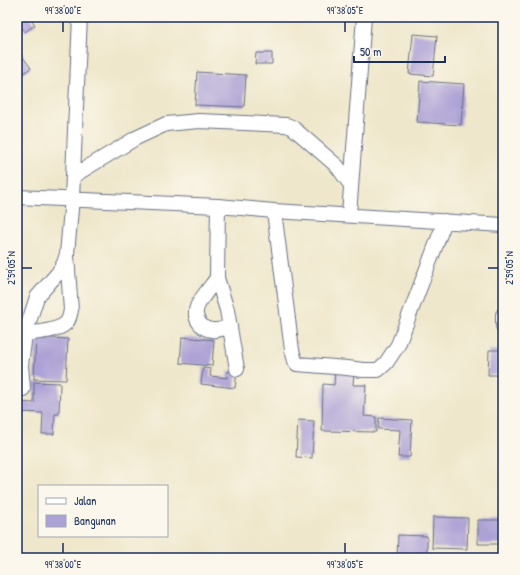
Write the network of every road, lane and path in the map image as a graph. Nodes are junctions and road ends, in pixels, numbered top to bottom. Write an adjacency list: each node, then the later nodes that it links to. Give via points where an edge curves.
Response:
1 (80, 17): 3 (street)
2 (364, 17): 4 (street)
3 (74, 176): 4 (street, via 136,138 166,124 199,121 292,127 337,166); 6 (street)
4 (351, 185): 9 (street)
5 (17, 196): 6 (street)
6 (72, 198): 7 (street); 12 (street)
7 (218, 206): 8 (street); 13 (street)
8 (274, 211): 9 (street); 10 (street, via 295,361 297,364 363,370 378,370 398,345)
9 (349, 214): 10 (street)
10 (445, 221): 11 (street)
11 (503, 225)
12 (67, 254): 17 (street, via 58,273 37,297); 17 (street, via 71,310 69,318 65,324 55,328)
13 (217, 278): 15 (street); 15 (street, via 197,306 197,321 203,327 212,330)
14 (503, 315): 16 (street)
15 (230, 326): 18 (street)
16 (503, 326)
17 (25, 334): 19 (street, via 21,365)
18 (238, 369)
19 (24, 389)

